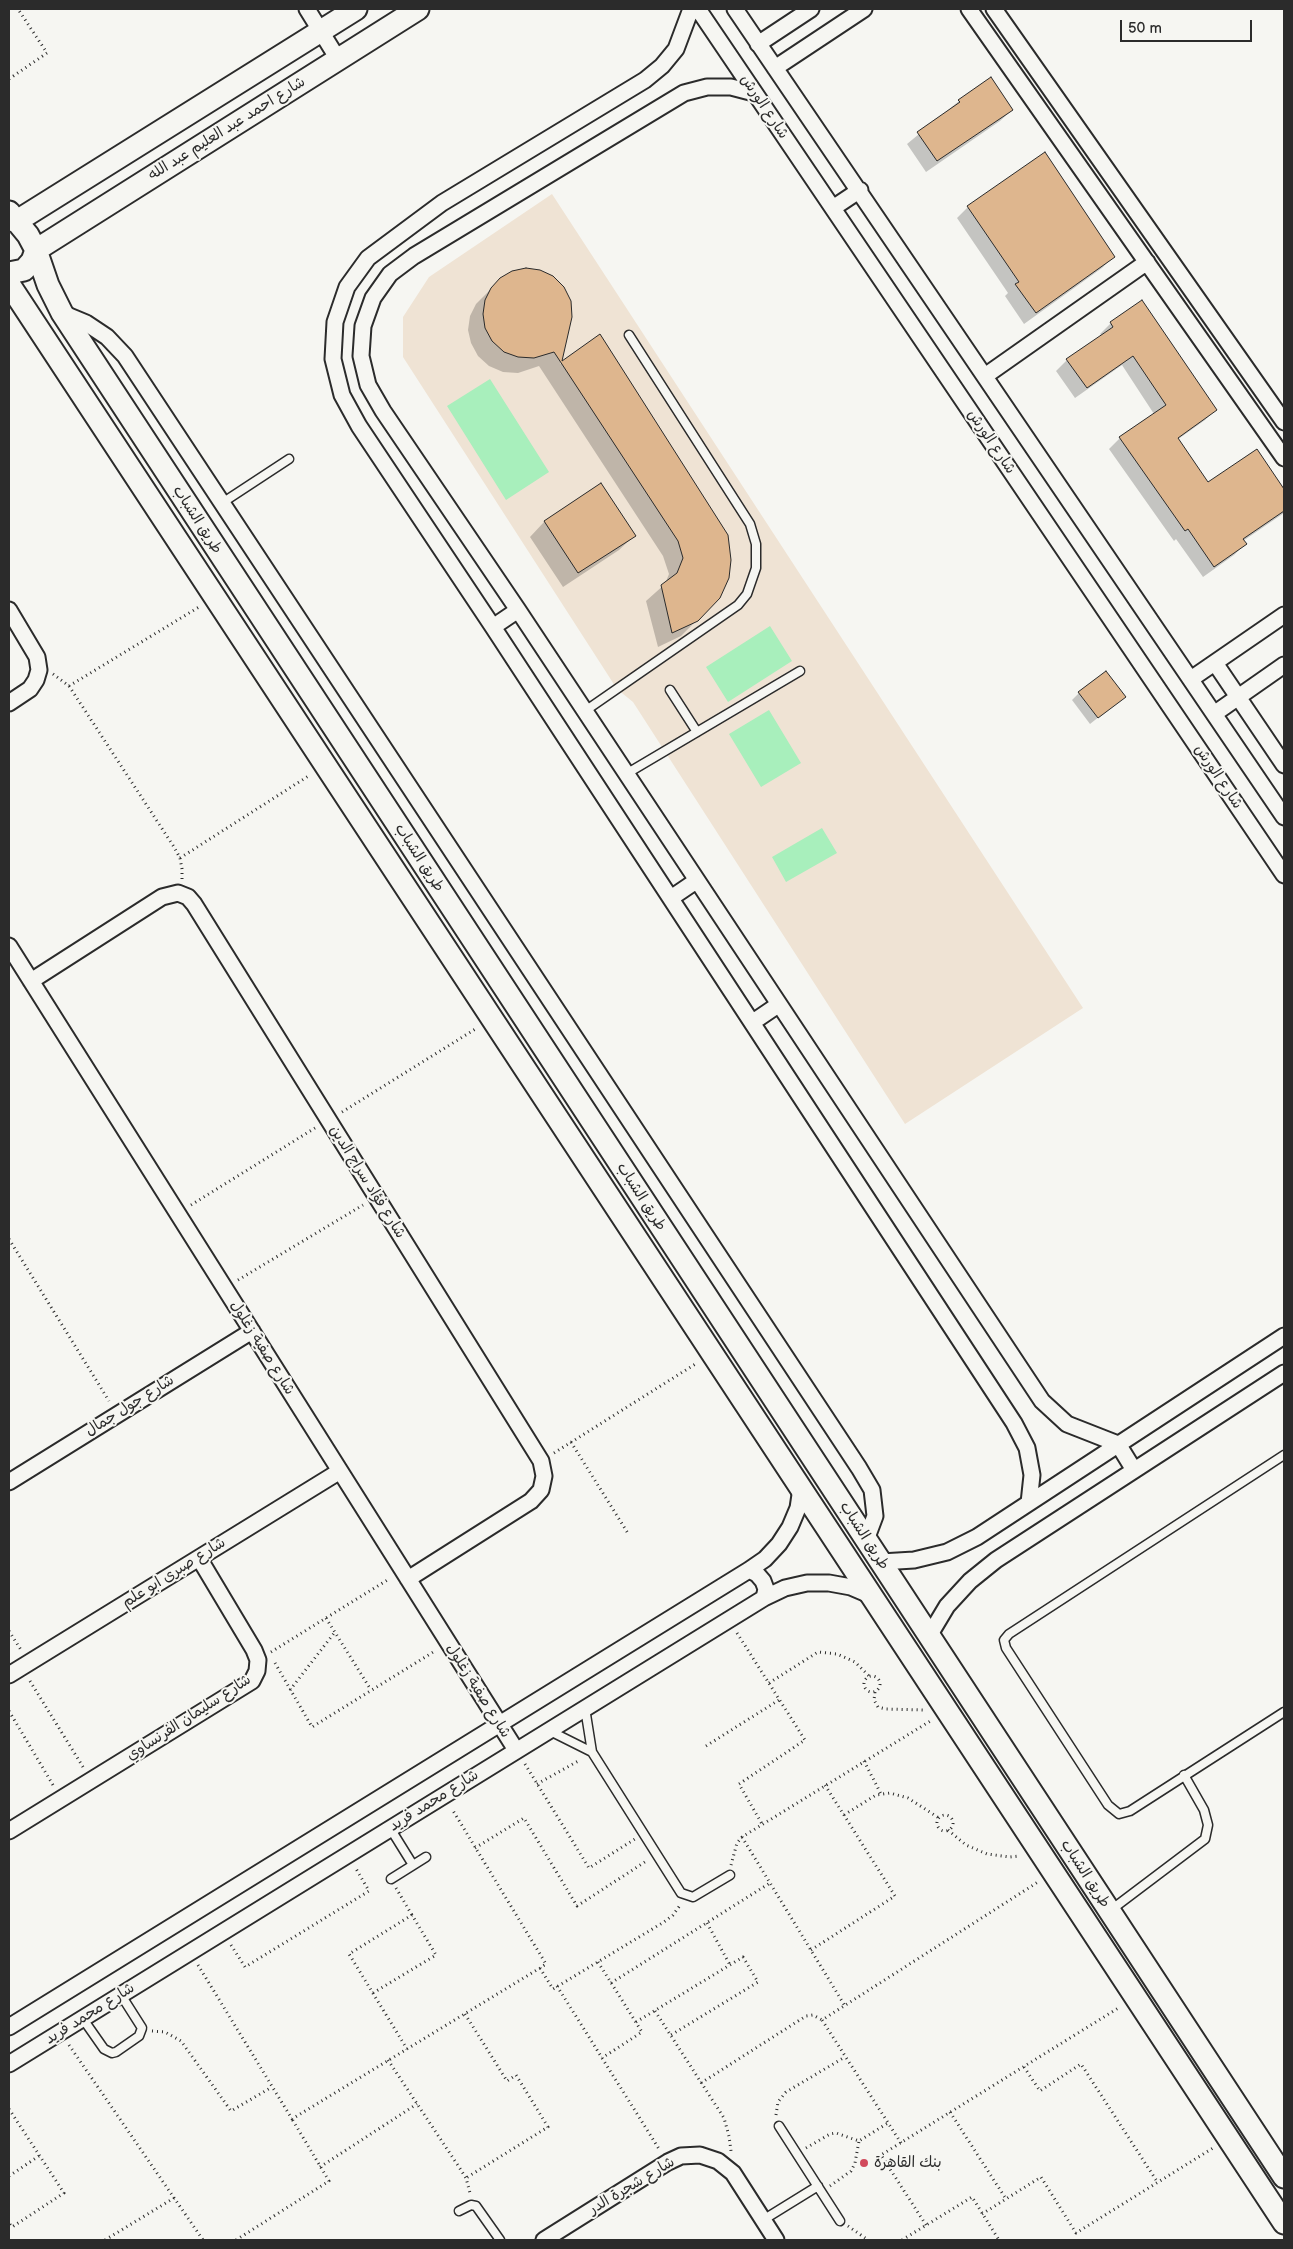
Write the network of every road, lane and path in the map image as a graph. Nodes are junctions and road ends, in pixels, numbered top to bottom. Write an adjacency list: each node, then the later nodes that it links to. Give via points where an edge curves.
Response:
1 (18, 9): 16 (path, via 48,53)
2 (307, 9): 12 (street)
3 (356, 9): 12 (street)
4 (418, 9): 14 (street, شارع احمد عبد العليم عبد الله)
5 (691, 9): 36 (street, via 676,48 645,80 442,203 368,258 347,287 335,322 333,359 342,394)
6 (698, 9): 17 (street, شارع الورش)
7 (735, 9): 13 (street, شارع الورش)
8 (811, 9): 13 (street)
9 (864, 9): 15 (street)
10 (969, 9): 22 (street)
11 (994, 9): 28 (street)
12 (320, 31): 14 (street); 20 (street)
13 (758, 44): 15 (street, شارع الورش)
14 (338, 59): 21 (street, شارع احمد عبد العليم عبد الله)
15 (776, 68): 18 (street, شارع الورش)
16 (9, 79)
17 (754, 93): 19 (street, شارع الورش); 34 (street, via 731,87 707,87 684,93 414,256 390,274 373,298 363,326 361,356 368,385)
18 (860, 190): 19 (street); 27 (street, شارع الورش)
19 (833, 208): 54 (street, شارع الورش)
20 (12, 218): 21 (street, طريق الشباب)
21 (36, 250): 23 (street, via 24,270); 25 (street, طريق الشباب)
22 (1147, 262): 27 (street); 29 (street)
23 (9, 273)
24 (9, 284): 32 (street, طريق الشباب)
25 (62, 313): 31 (street, via 108,337 125,356); 80 (street, طريق الشباب)
26 (629, 335): 46 (lane, via 750,524 756,544 756,568 747,594 738,605)
27 (986, 376): 41 (street, شارع الورش)
28 (1284, 422)
29 (1284, 458)
30 (289, 459): 31 (lane)
31 (222, 503): 80 (street, via 872,1490 875,1516)
32 (215, 598): 42 (path); 50 (street, طريق الشباب)
33 (9, 610): 39 (street, via 38,657)
34 (518, 610): 36 (street); 46 (street)
35 (1284, 615): 37 (street)
36 (494, 627): 57 (street)
37 (1215, 662): 41 (street); 44 (street)
38 (1284, 665): 44 (street)
39 (39, 670): 42 (path, via 55,675); 45 (street, via 30,689)
40 (800, 671): 48 (lane)
41 (1191, 679): 47 (street, شارع الورش)
42 (69, 686): 53 (path)
43 (670, 690): 48 (lane)
44 (1238, 697): 47 (street); 49 (street)
45 (9, 703)
46 (585, 711): 51 (street)
47 (1214, 714): 52 (street, شارع الورش)
48 (697, 732): 51 (lane)
49 (1284, 765)
50 (326, 766): 53 (path); 67 (street, طريق الشباب)
51 (626, 774): 55 (street)
52 (1284, 817)
53 (180, 858): 56 (path, via 182,875)
54 (1284, 875)
55 (696, 881): 57 (street); 60 (street)
56 (178, 893): 59 (street, via 162,897); 62 (street, شارع فؤاد سراج الدين, via 194,904)
57 (671, 898): 61 (street)
58 (10, 951): 59 (street, شارع صفية زغلول)
59 (31, 981): 64 (street, شارع صفية زغلول)
60 (778, 1005): 61 (street); 71 (street, via 1042,1401 1067,1424)
61 (753, 1022): 78 (street, via 1014,1423 1027,1448 1032,1475)
62 (376, 1196): 64 (path); 73 (street, شارع فؤاد سراج الدين)
63 (9, 1239): 69 (path)
64 (225, 1288): 65 (street, شارع صفية زغلول)
65 (252, 1331): 69 (street, شارع جول جمال); 75 (street, شارع صفية زغلول)
66 (1284, 1336): 71 (street)
67 (712, 1354): 70 (path); 77 (street, طريق الشباب)
68 (1284, 1373): 74 (street)
69 (118, 1414): 76 (street, شارع جول جمال)
70 (571, 1442): 73 (path); 79 (path)
71 (1118, 1444): 74 (street); 78 (street)
72 (1284, 1455): 110 (lane, via 1004,1640 1006,1648 1102,1796 1119,1814 1130,1811)
73 (541, 1461): 84 (street, شارع فؤاد سراج الدين, via 544,1476 541,1490 531,1501)
74 (1134, 1470): 91 (street, via 996,1560 970,1581 947,1606)
75 (340, 1471): 81 (street, شارع صبرى ابو علم); 84 (street, شارع صفية زغلول)
76 (9, 1482)
77 (801, 1488): 83 (street, شارع محمد فريد, via 798,1508 783,1538 765,1559); 85 (street, طريق الشباب)
78 (1029, 1502): 82 (street, via 977,1537 947,1552 914,1560)
79 (629, 1535)
80 (866, 1540): 82 (street, طريق الشباب)
81 (199, 1558): 93 (street, شارع صبرى ابو علم); 111 (street, شارع سليمان الفرنساوي, via 254,1650 258,1660 257,1671 252,1681)
82 (881, 1562): 91 (street, طريق الشباب)
83 (749, 1570): 86 (street, via 764,1580); 104 (street, شارع محمد فريد)
84 (405, 1575): 87 (path); 92 (street, شارع صفية زغلول)
85 (872, 1596): 86 (street, شارع محمد فريد, via 851,1587 807,1583 785,1588); 101 (street, طريق الشباب)
86 (764, 1598): 88 (street, شارع محمد فريد)
87 (326, 1618): 90 (path); 96 (path, via 269,1653)
88 (729, 1620): 95 (path); 100 (street, شارع محمد فريد)
89 (9, 1630): 93 (path)
90 (335, 1632): 96 (path); 97 (path)
91 (929, 1636): 136 (street, طريق الشباب)
92 (448, 1643): 97 (path); 104 (street, شارع صفية زغلول)
93 (20, 1669): 111 (path)
94 (870, 1676): 95 (path, via 855,1662 837,1654 818,1652); 98 (path, via 879,1679 879,1689); 98 (path, via 864,1684 870,1692)
95 (769, 1683): 99 (path)
96 (290, 1690): 97 (path, via 312,1727)
97 (371, 1690)
98 (875, 1692): 101 (path, via 874,1700 878,1707)
99 (779, 1700): 106 (path); 119 (path, via 805,1740 739,1784)
100 (585, 1708): 105 (street, شارع محمد فريد); 108 (lane)
101 (947, 1710): 109 (path); 126 (street, طريق الشباب)
102 (9, 1711): 116 (path)
103 (1284, 1712): 110 (lane)
104 (500, 1724): 107 (street, شارع صفية زغلول); 156 (street, شارع محمد فريد)
105 (548, 1730): 107 (street, شارع محمد فريد); 108 (lane)
106 (706, 1746)
107 (516, 1750): 112 (path); 115 (street, شارع محمد فريد)
108 (592, 1752): 112 (path); 123 (lane)
109 (864, 1761): 113 (path); 114 (path)
110 (1184, 1775): 136 (lane, via 1204,1810 1208,1825 1205,1839)
111 (91, 1780): 116 (street, شارع سليمان الفرنساوي)
112 (537, 1784): 123 (path, via 589,1868)
113 (825, 1786): 117 (path); 119 (path)
114 (881, 1794): 117 (path); 118 (path, via 908,1798)
115 (443, 1796): 120 (street, شارع محمد فريد); 125 (path)
116 (61, 1799): 122 (street, شارع سليمان الفرنساوي)
117 (844, 1815): 140 (path, via 896,1896)
118 (939, 1818): 121 (path, via 939,1828); 121 (path, via 952,1818 952,1828)
119 (762, 1824): 124 (path)
120 (390, 1828): 127 (street, شارع محمد فريد); 130 (lane)
121 (948, 1830): 126 (path, via 966,1845 987,1854 1010,1857)
122 (9, 1831)
123 (644, 1833): 128 (lane)
124 (742, 1837): 132 (path, via 736,1843); 134 (path)
125 (475, 1848): 128 (path, via 524,1818 577,1906); 144 (path, via 546,1964)
126 (1042, 1854): 131 (street, طريق الشباب)
127 (348, 1855): 139 (street, شارع محمد فريد); 139 (path, via 369,1890 245,1967)
128 (657, 1855): 135 (lane)
129 (426, 1857): 130 (lane)
130 (413, 1865): 133 (lane)
131 (1054, 1872): 149 (street, طريق الشباب); 150 (path)
132 (730, 1875): 135 (lane, via 693,1897)
133 (391, 1879): 137 (path)
134 (770, 1883): 138 (path); 140 (path)
135 (685, 1896): 142 (path, via 673,1915)
136 (1109, 1911): 183 (street, طريق الشباب)
137 (412, 1915): 147 (path, via 349,1954); 147 (path, via 436,1955)
138 (707, 1923): 143 (path); 145 (path)
139 (223, 1932): 141 (street, شارع محمد فريد)
140 (811, 1950): 150 (path)
141 (190, 1952): 148 (street, شارع محمد فريد); 167 (path)
142 (598, 1962): 145 (path); 146 (path)
143 (730, 1965): 151 (path); 159 (path, via 743,1958 758,1982)
144 (540, 1968): 146 (path, via 552,1989); 152 (path)
145 (611, 1983): 155 (path)
146 (558, 1986): 162 (path)
147 (373, 1993): 160 (path)
148 (121, 1994): 153 (street, شارع محمد فريد); 158 (lane, via 141,2024)
149 (1136, 1998): 165 (path); 174 (street, طريق الشباب)
150 (845, 2006): 154 (path)
151 (655, 2011): 155 (path); 159 (path)
152 (465, 2014): 160 (path); 184 (path, via 507,2081 516,2075 548,2127)
153 (83, 2019): 157 (street, شارع محمد فريد); 158 (lane, via 104,2049 112,2053)
154 (822, 2020): 161 (path); 166 (path, via 813,2015 806,2016)
155 (636, 2022): 162 (path, via 642,2032)
156 (9, 2027)
157 (60, 2032): 164 (street, شارع محمد فريد); 187 (path)
158 (142, 2033): 167 (path, via 165,2032 182,2041 232,2111)
159 (670, 2035): 166 (path)
160 (407, 2049): 163 (path)
161 (845, 2057): 172 (path); 173 (path, via 786,2092 778,2102)
162 (602, 2058): 179 (path)
163 (388, 2060): 168 (path); 171 (path)
164 (9, 2064)
165 (1024, 2067): 170 (path); 185 (path, via 1040,2091 1081,2064)
166 (701, 2083): 181 (path, via 728,2128)
167 (272, 2087): 171 (path)
168 (417, 2104): 180 (path); 184 (path)
169 (9, 2109): 178 (path)
170 (950, 2112): 176 (path); 188 (path)
171 (292, 2119): 180 (path)
172 (888, 2123): 175 (path); 176 (path)
173 (779, 2126): 177 (lane)
174 (1229, 2138): 185 (path); 194 (street, طريق الشباب)
175 (859, 2141): 177 (path, via 830,2134); 186 (path, via 851,2171)
176 (900, 2143): 196 (path, via 881,2155)
177 (797, 2154): 186 (lane)
178 (39, 2156): 182 (path); 195 (path, via 64,2193 12,2227)
179 (668, 2162): 181 (street, شارع شجرة الدر, via 681,2156 700,2155 718,2161); 201 (street, شارع شجرة الدر)
180 (320, 2166): 199 (path, via 329,2181)
181 (733, 2173): 192 (street, شارع شجرة الدر)
182 (9, 2176)
183 (1284, 2177)
184 (466, 2178): 189 (path)
185 (1158, 2183): 188 (path, via 1076,2233 1041,2177)
186 (820, 2189): 192 (lane); 193 (lane)
187 (174, 2198): 197 (path); 198 (path)
188 (1006, 2198): 191 (path)
189 (471, 2205): 190 (lane); 200 (lane, via 482,2212)
190 (459, 2211)
191 (982, 2214): 196 (path, via 972,2196); 205 (path)
192 (763, 2220): 202 (street, شارع شجرة الدر)
193 (840, 2221): 203 (path)
194 (1284, 2222)
195 (9, 2223)
196 (926, 2225): 204 (path)
197 (105, 2240)
198 (203, 2240)
199 (236, 2240)
200 (500, 2240)
201 (544, 2240)
202 (776, 2240)
203 (868, 2240)
204 (902, 2240)
205 (999, 2240)

